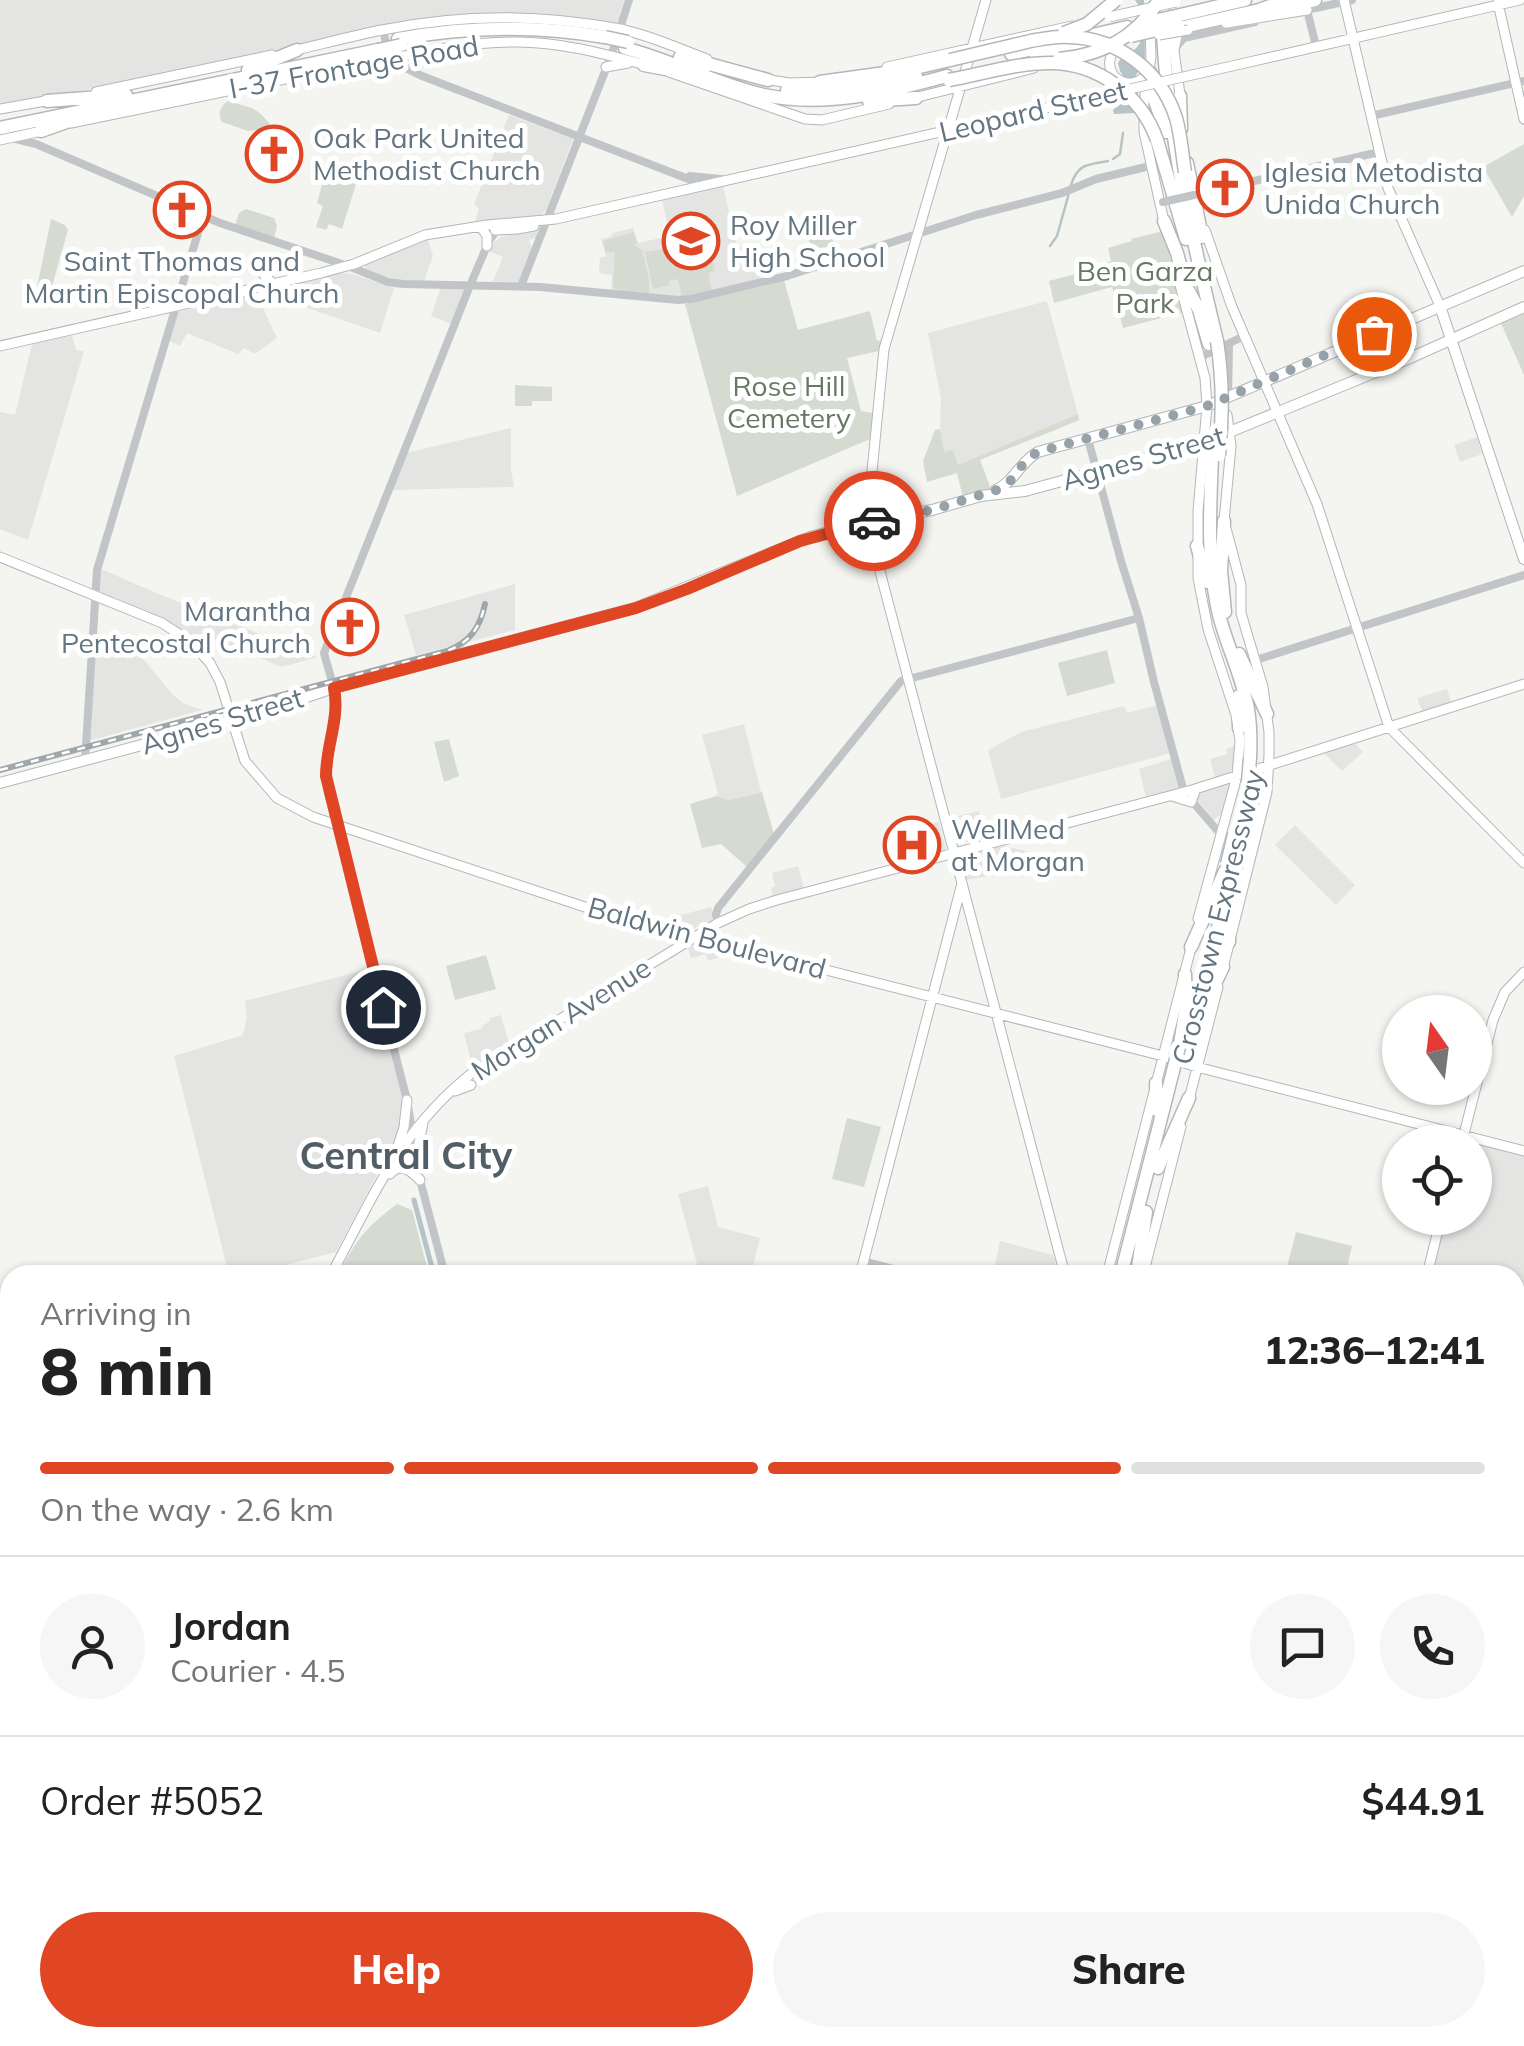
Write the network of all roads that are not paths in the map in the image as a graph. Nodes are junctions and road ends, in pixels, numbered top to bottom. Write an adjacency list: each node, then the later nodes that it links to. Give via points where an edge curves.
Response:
1 (629, 0): 15 (street)
2 (986, 0): 23 (main road)
3 (1113, 0): 11 (main road, bridge, via 1124,10); 17 (highway, bridge, via 1087,24)
4 (1221, 0): 11 (highway)
5 (1245, 0): 11 (highway)
6 (1286, 0): 11 (highway); 26 (highway, via 1184,27 1176,33)
7 (1520, 0): 9 (main road, Leopard Street)
8 (1346, 1): 10 (street); 18 (main road)
9 (1498, 2): 18 (main road, Leopard Street); 39 (main road)
10 (1311, 5): 12 (highway); 22 (street); 26 (street, via 1184,38)
11 (1169, 7): 12 (main road); 13 (highway); 16 (highway, bridge); 16 (main road, bridge); 26 (main road); 29 (highway, bridge, via 1094,44); 30 (highway, bridge, via 1108,48); 31 (main road)
12 (1221, 24)
13 (1159, 25): 52 (highway); 83 (highway, Crosstown Expressway, via 1178,172)
14 (384, 29): 15 (main road, I-37 Frontage Road, via 524,18); 24 (main road, I-37 Frontage Road); 27 (street, via 388,50)
15 (620, 29): 20 (street); 25 (main road, I-37 Frontage Road)
16 (1117, 29): 17 (highway); 29 (highway); 31 (main road, bridge, via 1113,76 1137,82); 40 (main road)
17 (1033, 37): 19 (main road); 35 (highway, bridge); 69 (highway, bridge, via 1085,38 1115,48 1155,79 1176,120)
18 (1352, 38): 22 (main road, Leopard Street); 46 (main road)
19 (988, 44): 23 (main road); 40 (main road, via 973,76)
20 (606, 45): 25 (highway, bridge); 27 (highway, via 513,33 462,36); 27 (highway, via 567,31 507,27 466,29); 33 (street)
21 (378, 46): 27 (highway, bridge); 34 (highway); 37 (highway)
22 (1316, 46): 49 (main road, Leopard Street, bridge)
23 (972, 48): 35 (main road); 38 (main road)
24 (297, 50): 34 (highway); 45 (main road, I-37 Frontage Road)
25 (631, 51): 28 (highway); 33 (main road); 36 (main road); 41 (highway); 41 (highway); 42 (main road, via 799,118 822,120)
26 (1174, 51): 43 (main road)
27 (399, 55): 32 (main road, I-37 Frontage Road); 51 (street, via 422,76)
28 (680, 57): 35 (highway, via 791,90); 36 (highway)
29 (1010, 58): 35 (highway, bridge)
30 (1024, 65): 35 (highway, bridge); 52 (highway, bridge, via 1090,70 1118,86)
31 (1150, 66): 52 (highway); 57 (main road, via 1143,122)
32 (352, 67): 37 (highway); 50 (main road, I-37 Frontage Road)
33 (606, 67): 51 (street)
34 (246, 71): 44 (highway)
35 (951, 77): 38 (highway, via 907,70); 40 (main road); 42 (highway); 49 (main road, via 956,102)
36 (768, 80): 38 (main road)
37 (219, 82): 44 (highway)
38 (820, 82)
39 (1520, 82): 46 (street); 47 (main road)
40 (980, 83)
41 (738, 87): 42 (highway, via 822,101 880,102)
42 (911, 93)
43 (1180, 96): 59 (main road); 69 (highway)
44 (123, 99): 45 (highway); 48 (highway); 50 (highway)
45 (47, 101): 48 (main road, I-37 Frontage Road)
46 (1371, 116): 55 (main road)
47 (1524, 119)
48 (4, 125): 50 (main road, I-37 Frontage Road); 54 (main road, I-37 Frontage Road); 61 (street)
49 (948, 130): 53 (main road, Leopard Street); 56 (main road)
50 (41, 131)
51 (578, 136): 58 (street); 62 (street)
52 (1162, 136): 83 (highway)
53 (915, 138): 56 (main road, via 938,140); 58 (main road, Leopard Street, via 726,181)
54 (0, 140)
55 (1379, 152): 59 (street); 78 (main road, via 1390,195)
56 (941, 155): 66 (main road)
57 (1150, 166): 60 (main road); 66 (street)
58 (694, 181): 62 (main road, Leopard Street)
59 (1195, 195): 60 (street, bridge); 80 (main road)
60 (1161, 202): 63 (main road)
61 (203, 216): 68 (street); 77 (street)
62 (546, 221): 65 (main road, Leopard Street); 76 (street)
63 (1164, 221): 83 (main road); 83 (highway)
64 (481, 227): 65 (main road, Leopard Street); 67 (main road); 70 (main road, Leopard Street, via 455,224)
65 (501, 229): 67 (street)
66 (918, 234): 76 (street, via 685,300); 94 (main road, via 884,349)
67 (487, 246): 75 (street)
68 (312, 254): 70 (street); 72 (street)
69 (1207, 262): 83 (highway)
70 (348, 266): 72 (main road, Leopard Street); 75 (street, via 388,282)
71 (1524, 271): 78 (main road)
72 (321, 273): 74 (main road, Leopard Street)
73 (264, 274): 74 (main road)
74 (273, 284): 77 (main road, Leopard Street)
75 (470, 284): 76 (street); 107 (street, via 324,649)
76 (521, 286)
77 (175, 306): 82 (main road, Leopard Street); 99 (street, via 98,570)
78 (1440, 306): 81 (main road); 84 (main road)
79 (1524, 307): 81 (main road, Agnes Street)
80 (1244, 336): 83 (street); 84 (main road)
81 (1452, 340): 87 (main road, Agnes Street); 97 (main road)
82 (0, 346)
83 (1213, 347): 85 (street); 86 (main road, Crosstown Expressway); 90 (highway, Crosstown Expressway, bridge, via 1222,378 1222,422)
84 (1264, 382): 85 (main road); 87 (main road)
85 (1228, 397): 86 (main road); 89 (main road)
86 (1207, 406): 88 (main road); 90 (main road, Crosstown Expressway)
87 (1277, 414): 89 (main road, Agnes Street); 102 (main road, via 1317,504)
88 (1088, 438): 91 (street); 92 (main road, via 1038,452 1006,485)
89 (1230, 440): 90 (main road, Agnes Street); 93 (main road)
90 (1210, 447): 91 (main road, Agnes Street); 95 (main road, Crosstown Expressway, via 1200,478); 100 (highway, Crosstown Expressway)
91 (1097, 471): 92 (main road, Agnes Street); 101 (street)
92 (981, 496): 94 (main road, Agnes Street)
93 (1224, 521): 100 (highway); 104 (main road)
94 (867, 522): 105 (main road); 107 (main road, Agnes Street, via 800,541 636,608)
95 (1197, 546): 100 (highway); 111 (main road, Crosstown Expressway, via 1201,598)
96 (0, 558): 99 (main road, Baldwin Boulevard)
97 (1524, 560)
98 (1524, 575): 102 (street)
99 (96, 597): 109 (main road, Baldwin Boulevard, via 191,642 220,682); 113 (street)
100 (1222, 612): 103 (highway, Crosstown Expressway)
101 (1139, 618): 105 (street); 117 (street)
102 (1358, 628): 104 (street); 110 (main road)
103 (1236, 656): 108 (highway); 111 (highway); 112 (highway, Crosstown Expressway)
104 (1256, 660): 108 (main road)
105 (908, 680): 122 (main road); 126 (street, via 718,908)
106 (1524, 684): 110 (main road)
107 (334, 688): 109 (main road, Agnes Street); 120 (street, via 326,776)
108 (1267, 714): 112 (main road)
109 (232, 720): 113 (main road, Agnes Street); 120 (main road, Baldwin Boulevard, via 245,761 276,798)
110 (1389, 727): 112 (main road); 123 (main road)
111 (1239, 728): 114 (main road, Crosstown Expressway)
112 (1259, 760): 114 (highway, Crosstown Expressway, bridge); 124 (main road, via 1267,792)
113 (85, 761): 115 (main road, Agnes Street)
114 (1247, 779): 116 (main road, Morgan Avenue); 121 (highway, Crosstown Expressway)
115 (0, 783)
116 (1196, 789): 117 (main road, Morgan Avenue); 119 (main road)
117 (1184, 792): 118 (main road, Morgan Avenue); 119 (street)
118 (1169, 796): 119 (main road); 122 (main road, Morgan Avenue)
119 (1191, 802): 121 (street)
120 (336, 824): 127 (main road, Baldwin Boulevard); 143 (street)
121 (1232, 836): 124 (highway, Crosstown Expressway, bridge); 124 (street); 129 (main road)
122 (953, 853): 125 (main road); 126 (main road, Morgan Avenue, via 777,900)
123 (1524, 863)
124 (1234, 867): 128 (highway); 129 (highway); 135 (highway, Crosstown Expressway); 136 (highway, Crosstown Expressway)
125 (962, 884): 133 (main road); 134 (main road)
126 (718, 923): 127 (main road, Morgan Avenue)
127 (694, 937): 133 (main road, Baldwin Boulevard); 141 (main road, Morgan Avenue)
128 (1229, 942): 130 (main road)
129 (1191, 947): 132 (main road)
130 (1223, 967): 135 (highway); 138 (main road)
131 (1524, 972): 146 (main road, via 1498,1008)
132 (1185, 974): 136 (highway); 137 (main road)
133 (932, 997): 134 (main road, Baldwin Boulevard); 157 (main road)
134 (996, 1013): 137 (main road, Baldwin Boulevard); 162 (main road)
135 (1192, 1030): 136 (highway, Crosstown Expressway)
136 (1182, 1047): 152 (highway, Crosstown Expressway, bridge)
137 (1163, 1056): 138 (main road, Baldwin Boulevard); 139 (main road)
138 (1197, 1066): 142 (main road); 145 (main road, Baldwin Boulevard)
139 (1156, 1083): 152 (highway); 163 (main road)
140 (471, 1084): 141 (main road)
141 (448, 1094): 144 (main road, Morgan Avenue)
142 (1189, 1098): 152 (highway); 167 (main road)
143 (407, 1100): 144 (main road, via 417,1114); 147 (street); 150 (main road)
144 (427, 1114): 147 (main road, Morgan Avenue); 151 (main road)
145 (1412, 1125)
146 (1467, 1125)
147 (413, 1130): 150 (main road, Morgan Avenue); 151 (street)
148 (1492, 1145): 149 (main road, Baldwin Boulevard)
149 (1524, 1151)
150 (396, 1154): 154 (main road)
151 (416, 1159): 153 (street)
152 (1154, 1165): 155 (highway, Crosstown Expressway)
153 (420, 1180): 154 (main road, via 397,1168); 159 (street)
154 (376, 1192): 158 (main road)
155 (1141, 1217): 164 (highway); 165 (highway, Crosstown Expressway); 166 (highway)
156 (1437, 1235): 168 (main road)
157 (864, 1261): 160 (main road); 161 (street)
158 (337, 1265)
159 (442, 1265)
160 (863, 1265)
161 (879, 1265)
162 (1062, 1265)
163 (1111, 1265)
164 (1115, 1265)
165 (1127, 1265)
166 (1140, 1265)
167 (1143, 1265)
168 (1429, 1265)

